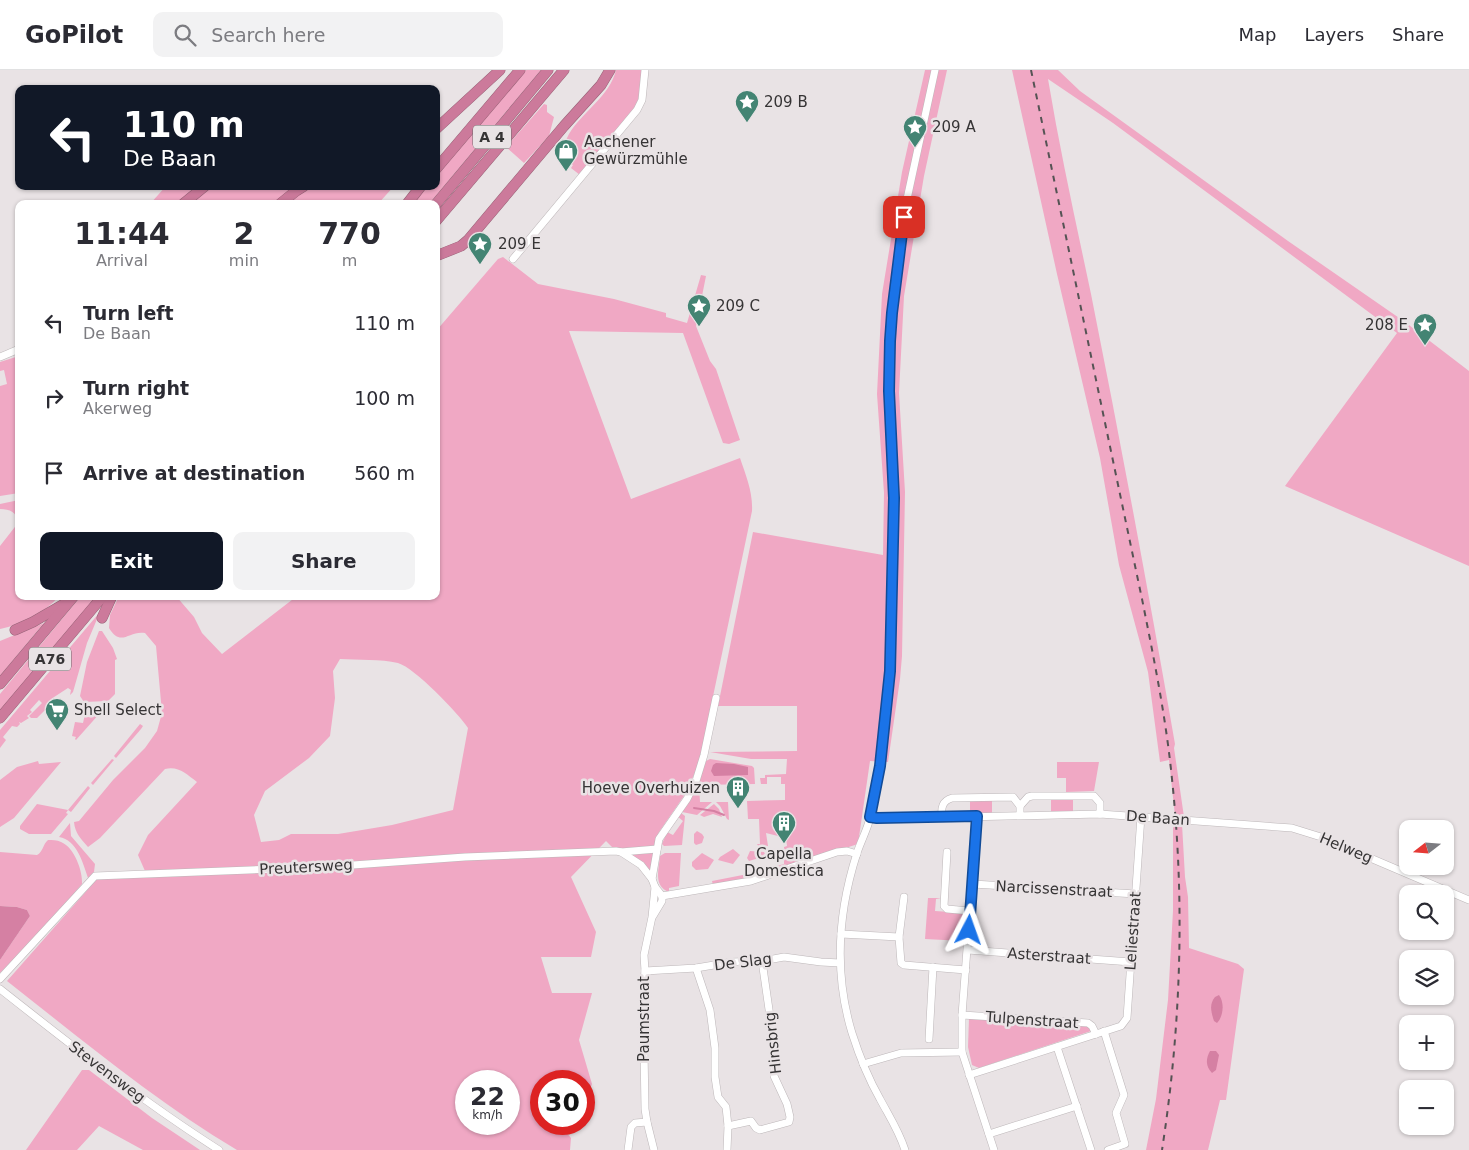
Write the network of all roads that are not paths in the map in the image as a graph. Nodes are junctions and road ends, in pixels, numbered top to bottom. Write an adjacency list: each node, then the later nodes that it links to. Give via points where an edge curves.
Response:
1 (500, 70): 8 (highway, A 4)
2 (520, 70): 9 (highway, A 4)
3 (548, 70): 16 (highway, A 4)
4 (564, 70): 17 (highway)
5 (610, 70): 18 (highway, via 602,85 478,229 461,246)
6 (645, 70): 19 (street, via 642,100 637,110)
7 (935, 70): 36 (street, via 907,199 892,313 889,391 894,498 892,648 880,766)
8 (440, 125)
9 (440, 164)
10 (201, 190): 13 (highway)
11 (298, 190): 14 (highway)
12 (418, 190): 15 (highway)
13 (188, 200)
14 (284, 200)
15 (410, 200)
16 (439, 200)
17 (440, 216)
18 (440, 254)
19 (513, 260)
20 (15, 352): 21 (street)
21 (0, 357)
22 (70, 600): 27 (highway, A76)
23 (71, 600): 28 (highway, A76)
24 (100, 600): 30 (highway, A76)
25 (110, 600): 26 (highway)
26 (102, 618)
27 (15, 630)
28 (0, 684)
29 (716, 698): 39 (street, Paumstraat, via 696,781 661,835)
30 (0, 718)
31 (1020, 806): 32 (street, via 1032,796 1094,796 1100,803); 34 (street); 37 (street, via 1012,797 952,798 941,808)
32 (1100, 814): 34 (street, De Baan); 35 (street, De Baan)
33 (977, 816): 34 (street, De Baan); 37 (street, De Baan); 44 (street)
34 (1020, 816)
35 (1141, 816): 38 (street, De Baan); 45 (street, Leliestraat)
36 (870, 817): 37 (street, De Baan); 42 (street)
37 (942, 817)
38 (1216, 823): 48 (street, Helweg, via 1302,830)
39 (657, 849): 40 (street, Preutersweg); 43 (street, Paumstraat)
40 (620, 852): 43 (street, via 637,862); 61 (street, Preutersweg, via 95,876)
41 (947, 852): 49 (street, via 944,906)
42 (857, 854): 46 (street, via 837,852 751,881); 51 (street, via 847,889)
43 (654, 883): 46 (street); 50 (street, Paumstraat)
44 (973, 884): 45 (street, Narcissenstraat); 49 (street)
45 (1136, 894): 55 (street, Leliestraat)
46 (662, 896): 50 (street, Paumstraat)
47 (904, 896): 52 (street)
48 (1469, 900)
49 (970, 911): 53 (street)
50 (652, 918): 60 (street, Paumstraat, via 644,956)
51 (841, 934): 52 (street); 56 (street)
52 (899, 937): 57 (street, via 901,963)
53 (968, 950): 55 (street, Asterstraat); 59 (street)
54 (762, 961): 56 (street, De Slag, via 784,957); 58 (street, De Slag); 73 (street, Hinsbrig, via 775,1051 774,1076 787,1104 789,1122 760,1130 751,1121)
55 (1131, 962): 64 (street, Leliestraat, via 1126,1018 1121,1026)
56 (840, 963): 69 (street, via 848,1018)
57 (933, 967): 59 (street); 66 (street)
58 (696, 968): 60 (street, De Slag); 73 (street, via 710,1010 715,1048 714,1077 718,1097 726,1107)
59 (966, 970): 63 (street)
60 (645, 971): 72 (street, Paumstraat)
61 (0, 979)
62 (0, 989): 75 (street, Stevensweg, via 159,1110)
63 (962, 1015): 65 (street, Tulpenstraat, via 1088,1023); 68 (street)
64 (1104, 1031): 65 (street, Tulpenstraat); 82 (street, via 1124,1095 1116,1113 1125,1144)
65 (1096, 1034): 67 (street, Tulpenstraat)
66 (929, 1039)
67 (1057, 1046): 70 (street, Tulpenstraat); 71 (street)
68 (962, 1052): 69 (street, via 901,1053); 70 (street)
69 (863, 1064): 79 (street)
70 (969, 1075): 74 (street)
71 (1077, 1106): 74 (street); 81 (street)
72 (646, 1122): 76 (street, via 635,1123 631,1127); 77 (street, Paumstraat)
73 (728, 1126): 78 (street)
74 (989, 1134): 80 (street)
75 (218, 1150)
76 (628, 1150)
77 (654, 1150)
78 (727, 1150)
79 (905, 1150)
80 (994, 1150)
81 (1090, 1150)
82 (1108, 1150)

